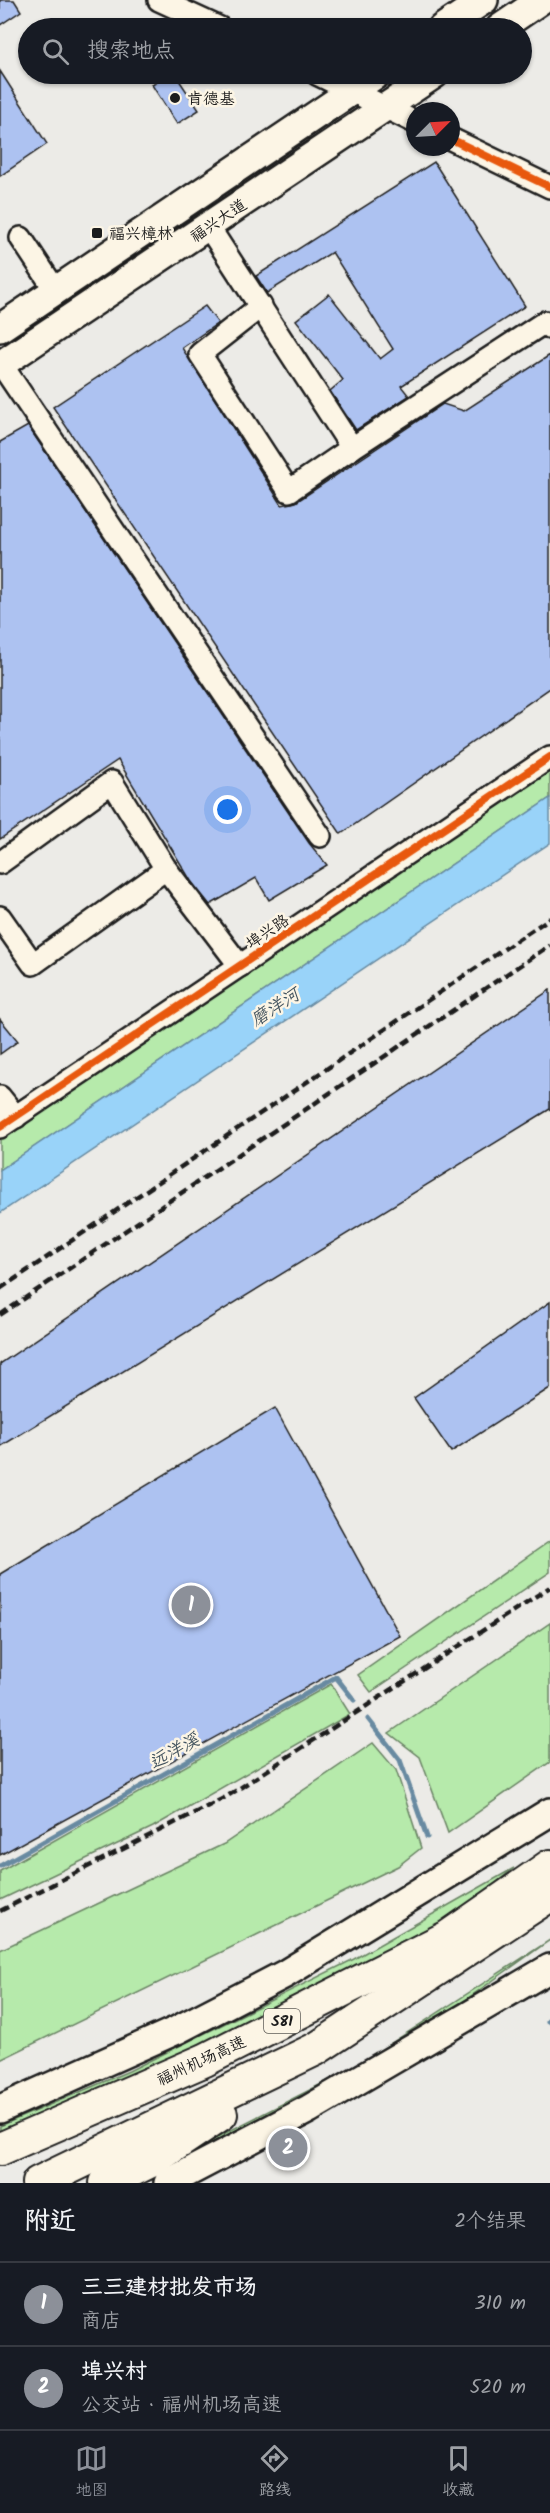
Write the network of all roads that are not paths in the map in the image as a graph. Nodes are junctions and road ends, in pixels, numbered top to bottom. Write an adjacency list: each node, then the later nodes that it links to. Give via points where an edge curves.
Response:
1 (159, 0): 4 (street)
2 (484, 0): 5 (main road)
3 (541, 0): 6 (main road)
4 (198, 18)
5 (457, 18)
6 (515, 18)
7 (338, 84): 10 (street)
8 (362, 84): 10 (main road, 福兴大道)
9 (420, 84): 11 (main road, 福兴大道)
10 (352, 91): 11 (street); 17 (main road, 福兴大道)
11 (383, 108): 12 (street); 15 (main road, 福兴大道)
12 (406, 118)
13 (460, 143): 14 (street)
14 (550, 187)
15 (208, 226): 18 (street); 21 (main road, 福兴大道)
16 (21, 238): 17 (street)
17 (56, 291): 19 (main road, 福兴大道)
18 (261, 306): 22 (street); 22 (street, via 200,354 289,491)
19 (0, 328)
20 (550, 328): 22 (street, via 545,322)
21 (1, 365): 24 (street)
22 (352, 448)
23 (550, 757): 28 (street, 埠兴路)
24 (320, 836)
25 (0, 863): 26 (street, via 112,782)
26 (166, 869): 27 (street, via 33,964); 28 (street)
27 (0, 917)
28 (240, 966): 30 (street, 埠兴路)
29 (0, 1097): 30 (street)
30 (8, 1122)
31 (550, 1812): 36 (main road, via 285,1974 177,2030)
32 (550, 1866): 37 (highway, 福州机场高速 / S81, via 448,1936 205,2060)
33 (550, 1895): 35 (highway, S81)
34 (550, 1968): 40 (main road, via 309,2109)
35 (316, 2049): 38 (highway, S81); 39 (highway, via 151,2161)
36 (0, 2109)
37 (0, 2150)
38 (38, 2183)
39 (106, 2183)
40 (168, 2183)

